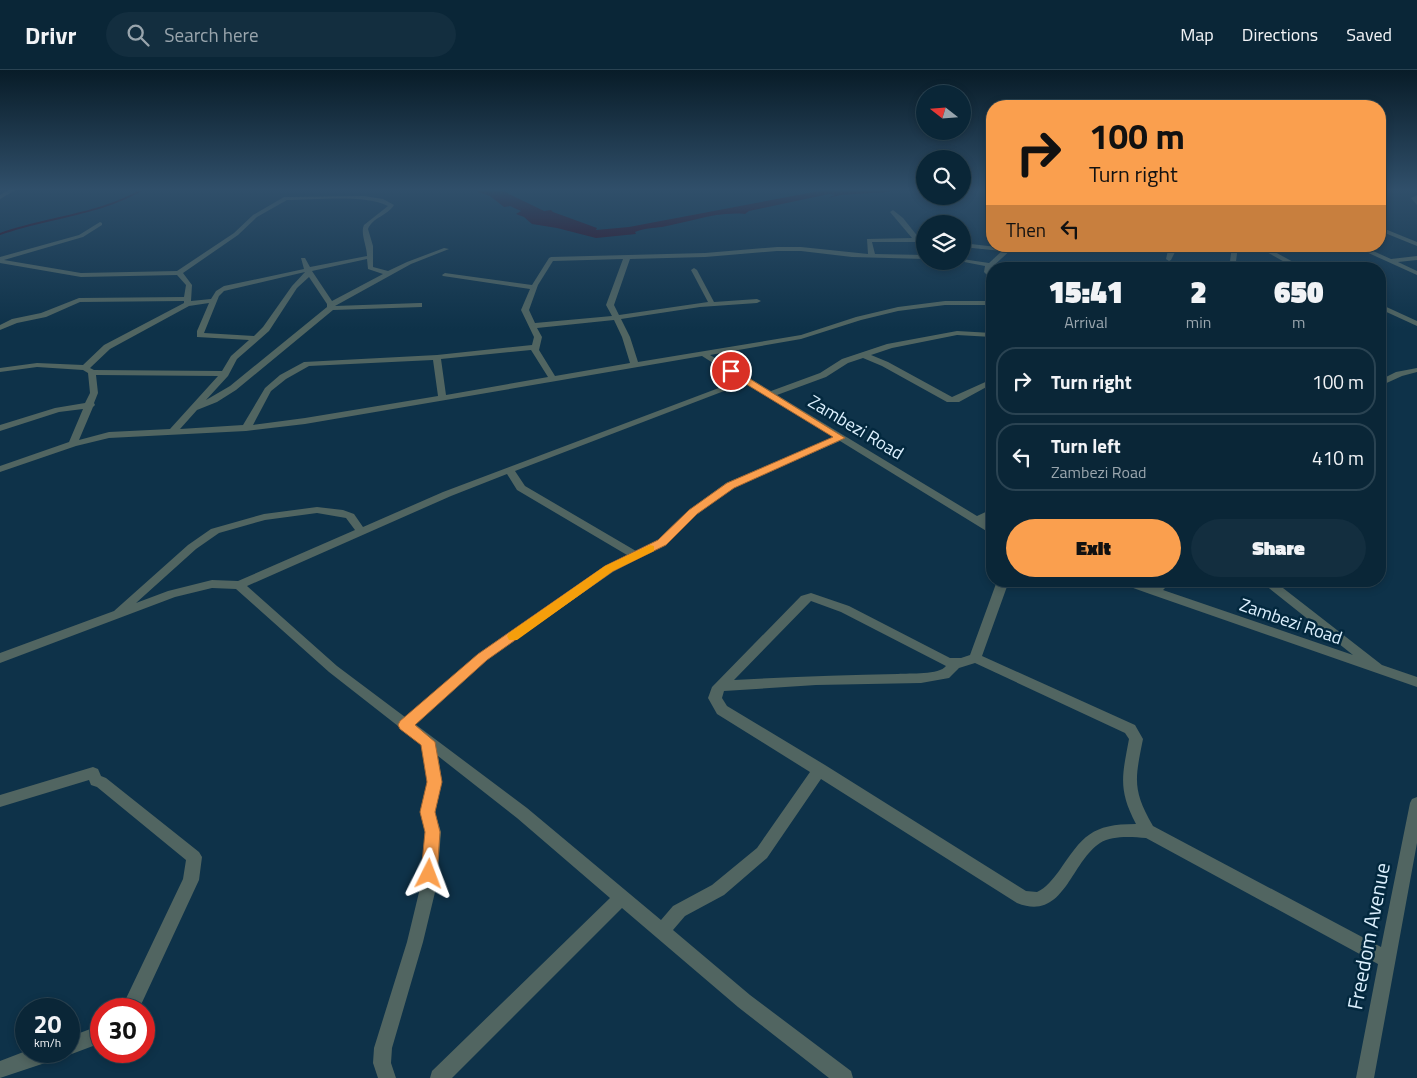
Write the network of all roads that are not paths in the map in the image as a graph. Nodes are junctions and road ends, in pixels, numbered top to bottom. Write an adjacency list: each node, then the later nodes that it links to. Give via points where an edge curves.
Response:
1 (83, 235): 22 (street)
2 (235, 235): 30 (street)
3 (367, 235): 16 (street)
4 (913, 235): 6 (street)
5 (1395, 235): 7 (street)
6 (916, 239): 15 (street, via 869,240)
7 (1417, 244)
8 (971, 246): 9 (street)
9 (986, 246)
10 (446, 249): 32 (street, via 409,262)
11 (1005, 252): 25 (street)
12 (1172, 252): 21 (street)
13 (1270, 252): 26 (street)
14 (1370, 252): 23 (street)
15 (872, 256): 17 (street, via 793,249); 18 (street)
16 (369, 257): 29 (street); 32 (street, via 371,269)
17 (627, 257): 34 (street, via 551,259); 43 (street, via 610,302)
18 (916, 257)
19 (1417, 258): 23 (street)
20 (303, 259): 29 (street)
21 (1169, 259)
22 (0, 260): 30 (street, via 75,275)
23 (1392, 261): 31 (street)
24 (971, 262): 27 (street)
25 (994, 262)
26 (1290, 262)
27 (986, 264)
28 (694, 270): 39 (street)
29 (309, 272): 36 (street, via 226,287); 40 (street); 48 (street)
30 (180, 273): 35 (street, via 189,286)
31 (1417, 273)
32 (390, 274): 40 (street)
33 (445, 275): 34 (street)
34 (534, 287): 45 (street, via 525,310)
35 (187, 301): 36 (street); 46 (street, via 83,299); 55 (street, via 107,347)
36 (212, 301): 48 (street, via 200,335)
37 (757, 301): 39 (street)
38 (986, 303): 50 (street, via 948,303 898,309 810,335)
39 (712, 304): 43 (street)
40 (331, 306): 41 (street); 65 (street, via 233,388)
41 (419, 306)
42 (1386, 309): 44 (street)
43 (616, 318): 45 (street); 53 (street)
44 (1417, 324)
45 (532, 326): 49 (street, via 538,337)
46 (0, 328)
47 (986, 335): 51 (street, via 957,333 903,343)
48 (256, 338): 57 (street, via 234,358)
49 (534, 347): 52 (street); 58 (street)
50 (702, 353): 53 (street); 59 (street, Zambezi Road)
51 (864, 355): 61 (street, via 950,400); 62 (street, via 823,375)
52 (437, 357): 63 (street); 67 (street, via 318,362 301,367 268,390)
53 (635, 364): 58 (street)
54 (0, 370): 55 (street, via 37,366)
55 (88, 370): 57 (street); 64 (street, via 94,384)
56 (1417, 370): 60 (street)
57 (225, 374): 65 (street)
58 (552, 378): 63 (street)
59 (746, 380): 62 (street, Zambezi Road); 72 (street)
60 (1386, 380)
61 (986, 385)
62 (769, 395): 69 (street, Zambezi Road)
63 (442, 397): 67 (street)
64 (90, 405): 66 (street, via 58,410); 70 (street)
65 (195, 408): 68 (street)
66 (0, 428)
67 (246, 428): 68 (street)
68 (172, 431): 70 (street, via 121,433)
69 (840, 438): 74 (street, Zambezi Road); 77 (street, via 739,480 693,512 662,542)
70 (73, 444): 71 (street)
71 (0, 469)
72 (509, 470): 76 (street); 77 (street, via 521,488)
73 (986, 516): 74 (street)
74 (977, 521): 75 (street, Zambezi Road)
75 (986, 526)
76 (361, 531): 78 (street); 84 (street, via 350,516 317,510 264,517 214,531)
77 (635, 555): 91 (street, via 583,586 482,657)
78 (239, 585): 84 (street, via 212,584 194,588); 91 (street, via 333,669)
79 (1001, 587): 86 (street)
80 (1143, 587): 83 (street, Zambezi Road)
81 (1159, 587): 83 (street)
82 (1274, 587): 88 (street)
83 (1154, 591): 88 (street, Zambezi Road)
84 (115, 615): 85 (street)
85 (0, 658)
86 (975, 658): 87 (street); 96 (street, via 1130,729 1136,739 1128,779 1130,797)
87 (955, 664): 90 (street, via 944,675 921,678); 90 (street, via 845,609 811,597 805,599)
88 (1384, 672): 89 (street, Zambezi Road)
89 (1417, 682)
90 (721, 686): 93 (street, via 715,698 722,710)
91 (405, 725): 92 (street)
92 (428, 742): 97 (street, via 522,813); 103 (street, via 435,782 428,812 433,832 429,884 415,942 382,1048)
93 (820, 769): 96 (street, via 1023,898 1044,898 1082,849 1095,838 1124,831); 98 (street, via 762,853 718,890 679,911)
94 (0, 801): 100 (street, via 93,773 96,781 194,857 191,880)
95 (1417, 804): 99 (street, Freedom Avenue)
96 (1148, 831): 99 (street)
97 (622, 897): 98 (street); 104 (street)
98 (661, 932): 105 (street)
99 (1386, 959): 106 (street, Freedom Avenue)
100 (135, 998)
101 (20, 1063): 102 (street)
102 (0, 1070)
103 (387, 1078)
104 (439, 1078)
105 (844, 1078)
106 (1365, 1078)

